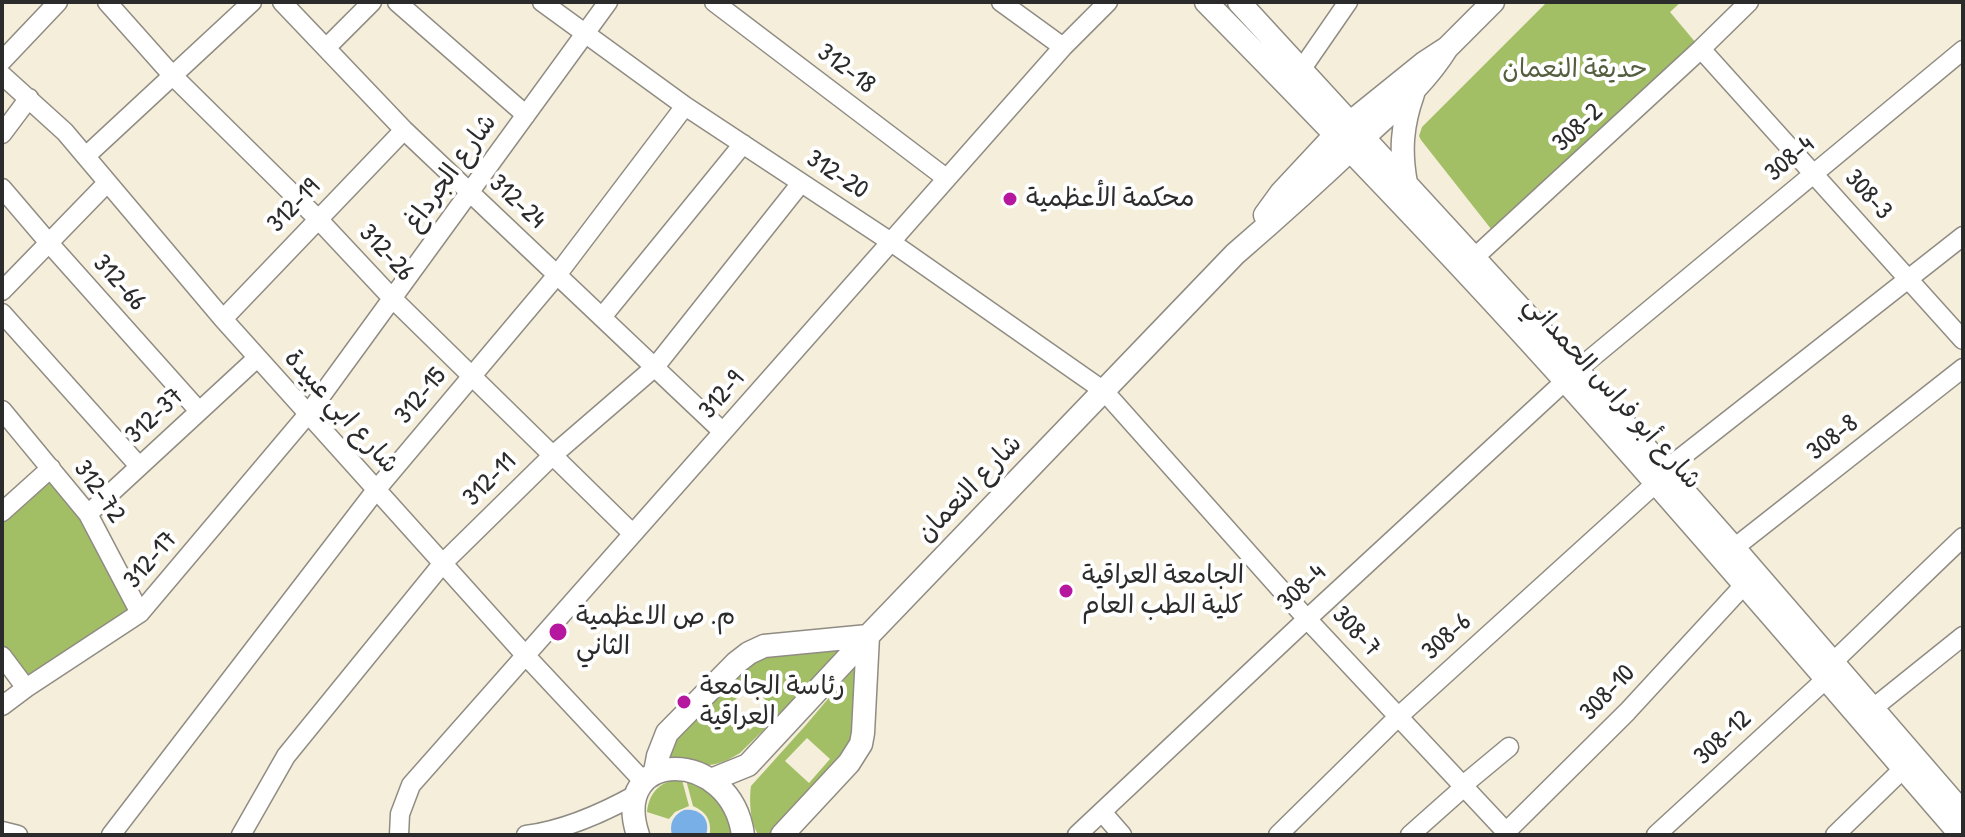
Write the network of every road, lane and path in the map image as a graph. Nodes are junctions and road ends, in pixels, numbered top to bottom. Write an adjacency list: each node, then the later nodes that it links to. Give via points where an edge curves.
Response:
1 (107, 2): 26 (street, 312-26)
2 (252, 2): 26 (street)
3 (282, 2): 19 (street, 312-24)
4 (372, 2): 19 (street)
5 (397, 2): 30 (street)
6 (542, 2): 17 (street, 312-20)
7 (608, 2): 17 (street, شارع الجرداغ)
8 (714, 2): 37 (street, 312-18)
9 (1001, 2): 18 (street)
10 (1108, 2): 18 (street, 312-9)
11 (1206, 2): 33 (street, شارع أبو فراس الحمداني)
12 (1239, 2): 24 (street, شارع أبو فراس الحمداني)
13 (1348, 2): 24 (street)
14 (1749, 2): 21 (street, 308-2)
15 (1489, 3): 20 (street, شارع النعمان)
16 (54, 4): 23 (street)
17 (584, 34): 29 (street, 312-20); 30 (street, شارع الجرداغ)
18 (1063, 47): 37 (street, 312-9)
19 (326, 48): 31 (street, 312-24)
20 (1447, 48): 27 (street, شارع النعمان); 33 (street, شارع النعمان, via 1424,63)
21 (1701, 49): 36 (street, 308-3); 47 (street, 308-2)
22 (1963, 50): 36 (street, 308-4)
23 (2, 61)
24 (1301, 70): 33 (street, شارع أبو فراس الحمداني)
25 (2, 75): 28 (street, شارع ابي عبيدة)
26 (172, 75): 35 (street); 43 (street, 312-26)
27 (1414, 92): 33 (street, شارع النعمان); 40 (street, via 1402,137)
28 (29, 98): 32 (street); 35 (street, شارع ابي عبيدة)
29 (685, 106): 34 (street, 312-20); 48 (street, 312-15)
30 (526, 115): 42 (street, شارع الجرداغ)
31 (404, 130): 42 (street, 312-24); 43 (street, 312-19)
32 (2, 134)
33 (1350, 136): 40 (street, شارع أبو فراس الحمداني); 59 (street, شارع أبو فراس الحمداني); 61 (street, شارع النعمان)
34 (743, 144): 39 (street, 312-20); 53 (street)
35 (86, 156): 38 (street, شارع ابي عبيدة)
36 (1813, 174): 49 (street, 308-3); 59 (street, 308-4)
37 (946, 178): 45 (street, 312-9)
38 (107, 183): 46 (street); 54 (street, شارع ابي عبيدة)
39 (801, 183): 45 (street, 312-20); 57 (street, 312-11)
40 (1406, 183): 47 (street, شارع أبو فراس الحمداني)
41 (2, 188): 46 (street, 312-66)
42 (469, 192): 48 (street, 312-24); 51 (street, شارع الجرداغ)
43 (318, 219): 51 (street, 312-26); 54 (street, 312-19)
44 (1963, 236): 49 (street, 308-6)
45 (891, 242): 61 (street, 312-20); 65 (street, 312-9)
46 (49, 243): 50 (street); 63 (street, 312-66)
47 (1475, 257): 59 (street, شارع أبو فراس الحمداني)
48 (557, 275): 53 (street, 312-24); 60 (street, 312-15)
49 (1908, 279): 55 (street, 308-3); 69 (street, 308-6)
50 (2, 291)
51 (392, 298): 60 (street, 312-26); 64 (street, شارع الجرداغ)
52 (2, 313): 67 (street)
53 (602, 317): 57 (street, 312-24)
54 (223, 319): 56 (street, شارع ابي عبيدة)
55 (1963, 340)
56 (257, 358): 63 (street, 312-37); 64 (street, شارع ابي عبيدة)
57 (655, 367): 65 (street, 312-24); 66 (street, 312-11)
58 (1963, 368): 75 (street, 308-8)
59 (1571, 375): 69 (street, شارع أبو فراس الحمداني); 79 (street, 308-4)
60 (472, 376): 66 (street, 312-26); 70 (street, 312-15)
61 (1104, 391): 79 (street, 308-7); 80 (street, شارع النعمان)
62 (2, 410): 68 (street, 312-72)
63 (199, 411): 67 (street, 312-37)
64 (308, 414): 70 (street, شارع ابي عبيدة); 78 (street, 312-17)
65 (723, 432): 73 (street, 312-9)
66 (553, 455): 73 (street, 312-26); 76 (street, 312-11)
67 (139, 466): 72 (street, 312-37)
68 (51, 468): 71 (street); 72 (street, 312-72)
69 (1660, 476): 75 (street, شارع أبو فراس الحمداني); 77 (street, شارع أبو فراس الحمداني); 88 (street, 308-6)
70 (376, 490): 76 (street, شارع ابي عبيدة); 102 (street, 312-15)
71 (2, 512)
72 (88, 514): 78 (street, 312-72)
73 (633, 534): 83 (street, 312-9)
74 (1963, 537): 84 (street, 308-12)
75 (1734, 548): 84 (street, شارع أبو فراس الحمداني)
76 (443, 563): 83 (street, شارع ابي عبيدة); 103 (street, 312-11, via 286,756)
77 (1744, 585): 84 (street, شارع أبو فراس الحمداني); 100 (street, 308-10)
78 (140, 613): 85 (street, 312-17)
79 (1307, 619): 88 (street, 308-7); 96 (street, 308-4)
80 (868, 636): 90 (street, شارع النعمان); 93 (street, via 764,646 749,653 667,733); 108 (street, via 861,744)
81 (1963, 636): 87 (street)
82 (2, 656): 85 (street)
83 (526, 656): 93 (street, شارع ابي عبيدة); 104 (street, 312-9, via 411,785)
84 (1829, 671): 87 (street, شارع أبو فراس الحمداني); 91 (street, شارع أبو فراس الحمداني); 113 (street, 308-12)
85 (26, 688): 86 (street, 312-17)
86 (2, 706)
87 (1872, 709): 97 (street, شارع أبو فراس الحمداني)
88 (1399, 716): 94 (street, 308-7); 111 (street, 308-6)
89 (1509, 747): 94 (street)
90 (748, 765): 92 (street, شارع النعمان); 95 (street, شارع النعمان)
91 (1903, 769): 114 (street); 115 (street, شارع أبو فراس الحمداني)
92 (711, 780): 93 (street, via 684,768 669,768); 95 (street)
93 (645, 783): 98 (street); 106 (street, via 633,815)
94 (1463, 786): 100 (street, 308-7); 112 (street)
95 (735, 808): 107 (street)
96 (1102, 812): 109 (street, 308-4); 110 (street)
97 (1963, 813)
98 (584, 827): 105 (street)
99 (2, 831): 101 (street)
100 (1508, 834)
101 (18, 835)
102 (111, 835)
103 (241, 835)
104 (399, 835)
105 (530, 835)
106 (638, 835)
107 (743, 835)
108 (782, 835)
109 (1077, 835)
110 (1122, 835)
111 (1278, 835)
112 (1410, 835)
113 (1656, 835)
114 (1835, 835)
115 (1961, 835)

